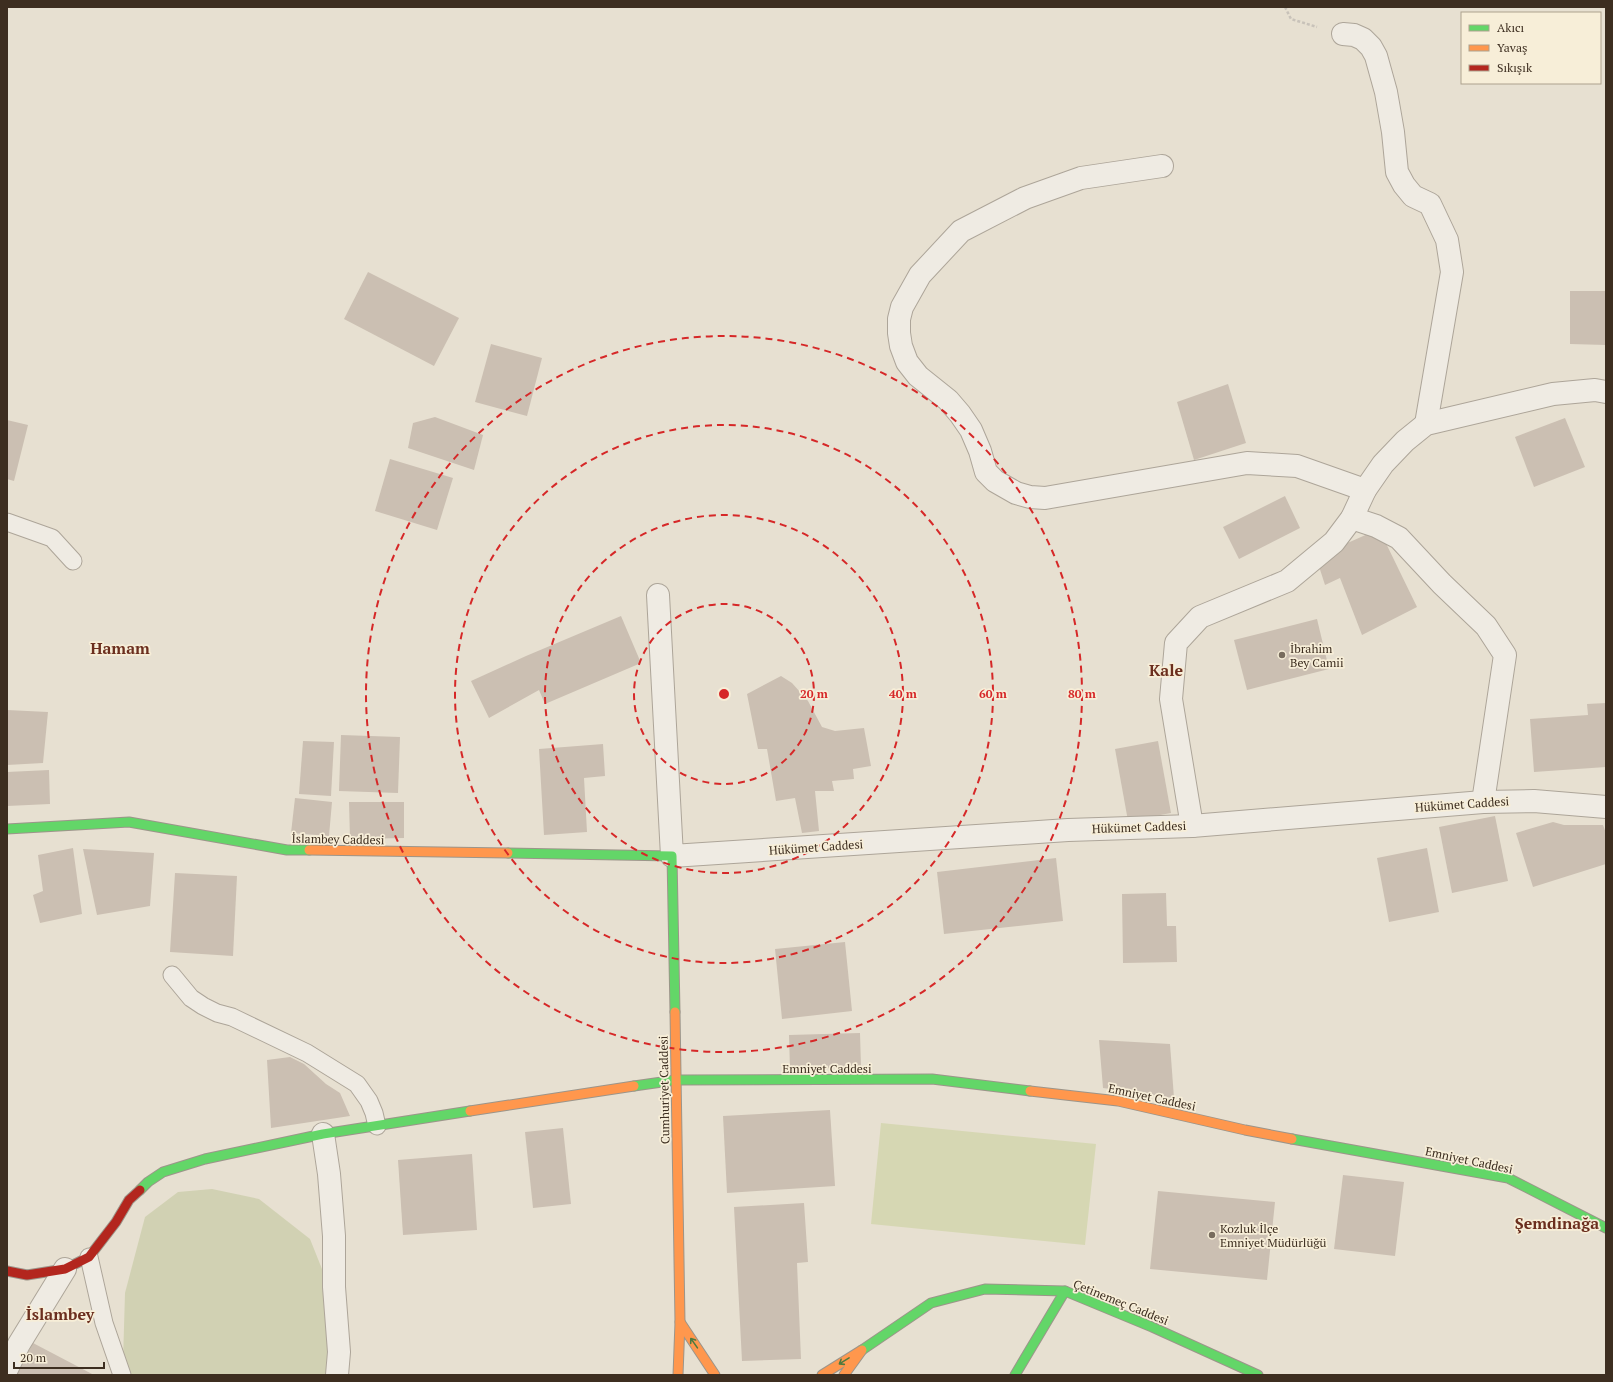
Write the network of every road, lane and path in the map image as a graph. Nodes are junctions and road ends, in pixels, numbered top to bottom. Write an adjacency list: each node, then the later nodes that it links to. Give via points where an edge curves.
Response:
1 (1284, 7): 2 (path, via 1291,19)
2 (1343, 34): 5 (street, via 1354,35 1371,46 1386,92 1397,172 1413,196 1430,204 1447,240 1452,272)
3 (1162, 166): 6 (street, via 1081,178 1025,198 961,231 920,275 902,307 899,333 908,362 918,376 948,400 960,414 971,430 986,472 995,481 1016,493 1030,497 1045,498 1248,463 1297,466)
4 (1606, 392): 5 (street, via 1595,390 1553,394)
5 (1426, 424): 6 (street, via 1383,464)
6 (1365, 490): 7 (street)
7 (1352, 518): 11 (street, via 1376,526 1399,538 1486,626 1505,655); 13 (street, via 1334,542 1287,581 1200,617 1176,643 1171,699)
8 (7, 522): 9 (lane, via 52,538)
9 (73, 562)
10 (658, 595): 15 (street)
11 (1483, 802): 12 (street, Hükümet Caddesi, via 1534,801); 13 (street, Hükümet Caddesi)
12 (1606, 807)
13 (1192, 826): 15 (street, Hükümet Caddesi, via 1068,830)
14 (7, 829): 15 (street, İslambey Caddesi, via 128,822 287,850)
15 (672, 856): 17 (street, Cumhuriyet Caddesi)
16 (172, 975): 18 (lane, via 191,998 203,1006 307,1053 357,1084 369,1101)
17 (676, 1080): 18 (street, Emniyet Caddesi); 20 (street, Emniyet Caddesi, via 932,1079 1118,1100 1245,1130 1508,1178); 25 (street, Cumhuriyet Caddesi)
18 (377, 1126): 19 (street, Emniyet Caddesi)
19 (323, 1134): 21 (street, Emniyet Caddesi, via 205,1159 163,1172 129,1200); 29 (street, via 334,1236 334,1287 340,1352)
20 (1606, 1228)
21 (89, 1257): 22 (street); 28 (lane, via 104,1323)
22 (65, 1269): 23 (street, via 26,1275); 27 (street)
23 (7, 1271)
24 (1065, 1291): 26 (street, Çetinemeç Caddesi, via 985,1289 931,1303); 34 (street); 35 (street, Çetinemeç Caddesi)
25 (680, 1322): 30 (street, Cumhuriyet Caddesi); 31 (street, one-way to 25)
26 (862, 1350): 32 (street, Çetinemeç Caddesi, one-way to 32); 33 (street, Çetinemeç Caddesi)
27 (7, 1369)
28 (122, 1375)
29 (337, 1375)
30 (678, 1375)
31 (715, 1375)
32 (822, 1375)
33 (844, 1375)
34 (1015, 1375)
35 (1258, 1375)

